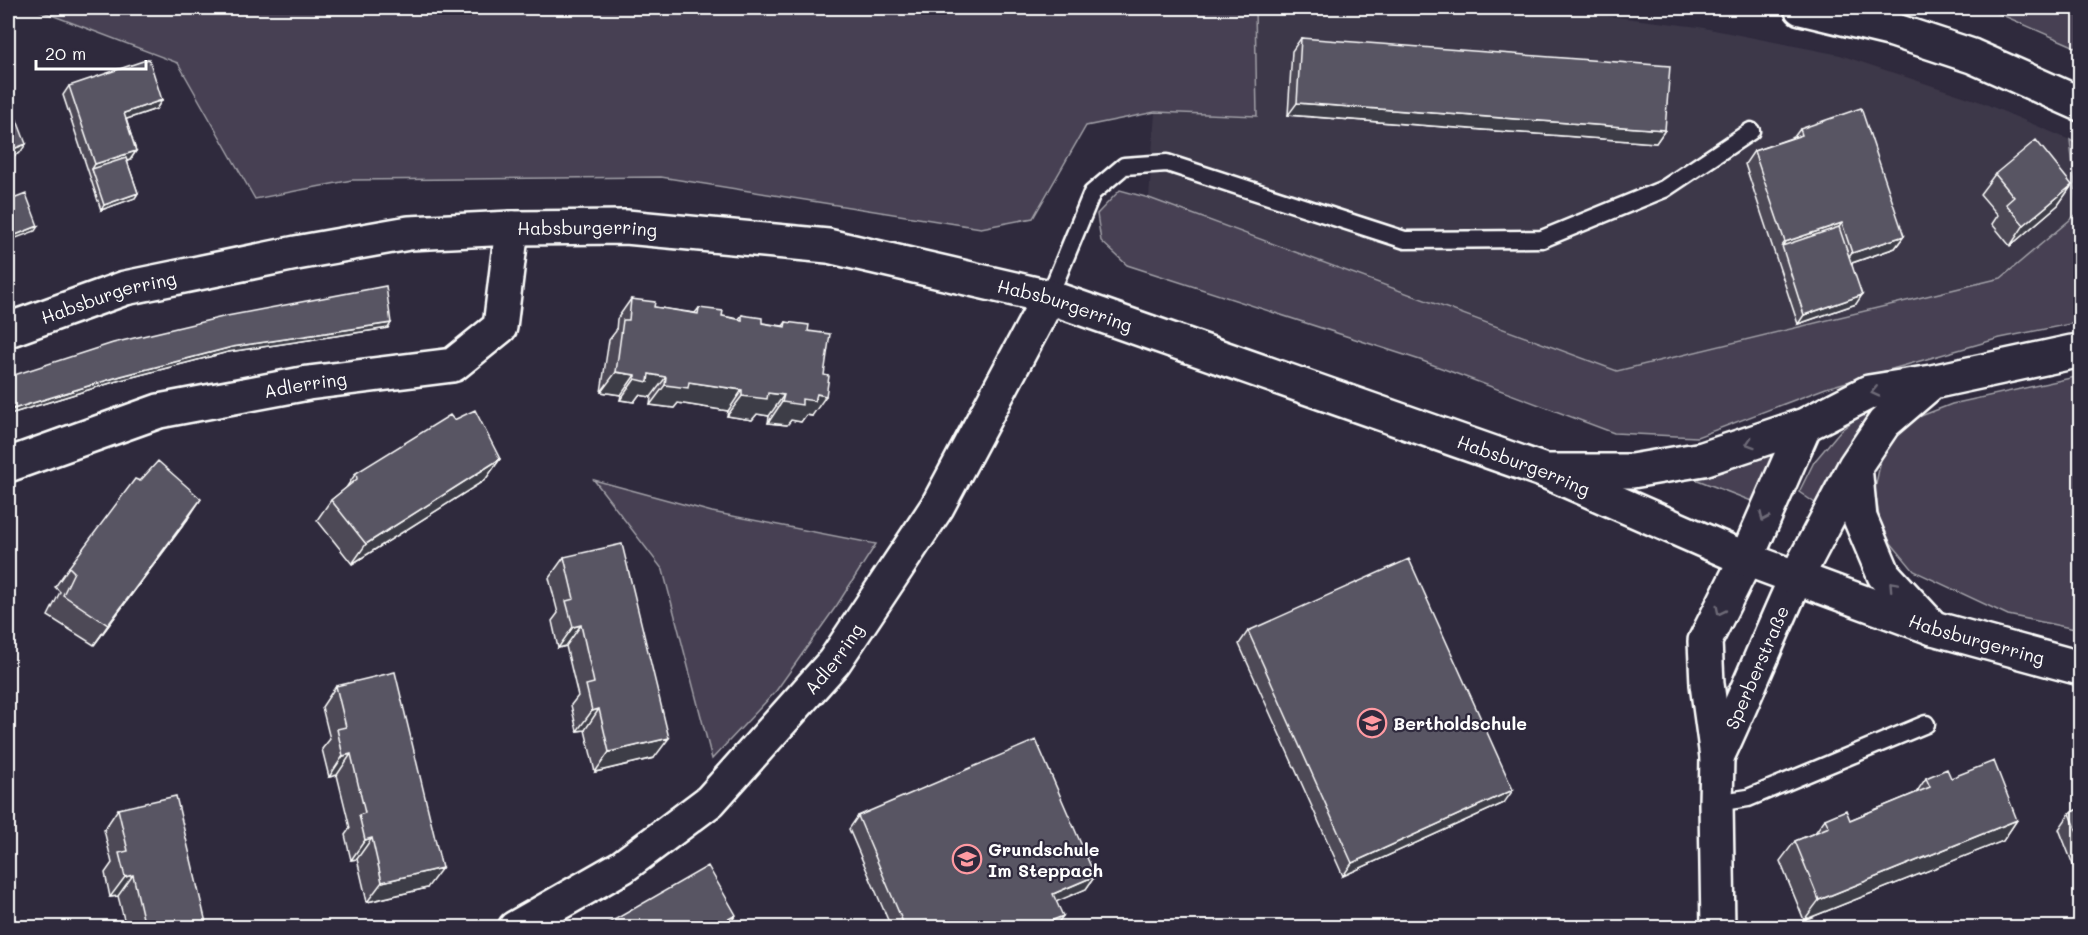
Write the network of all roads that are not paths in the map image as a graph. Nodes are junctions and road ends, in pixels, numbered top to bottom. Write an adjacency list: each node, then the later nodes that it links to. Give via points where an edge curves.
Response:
1 (1801, 8): 2 (street, via 1893,30 1972,56)
2 (2067, 98): 3 (street)
3 (2080, 117)
4 (1751, 131): 6 (lane, via 1664,189 1542,239 1405,240 1167,163 1124,166 1092,193)
5 (512, 228): 6 (street, Habsburgerring, via 626,227 828,246); 7 (street, Habsburgerring, via 409,233 296,253 124,288); 11 (street, Adlerring, via 500,327 453,364 309,382 159,411)
6 (1049, 297): 13 (street, Habsburgerring); 21 (street, Adlerring, via 937,507 834,662 710,801 622,867)
7 (8, 330)
8 (2078, 350): 9 (street)
9 (1932, 382): 10 (street, one-way to 10, via 1869,392); 12 (street, Sperberstraße, via 1884,423)
10 (1805, 425): 13 (street, one-way to 13, via 1703,459 1632,471); 14 (street, Sperberstraße, one-way to 14)
11 (8, 465)
12 (1855, 466): 15 (street, Sperberstraße); 16 (street, one-way to 12, via 1884,575 1860,518)
13 (1545, 471): 14 (street, Habsburgerring)
14 (1746, 559): 15 (street, Habsburgerring); 19 (street, Sperberstraße, one-way to 19, via 1705,641)
15 (1796, 578): 16 (street, Habsburgerring); 19 (street, Sperberstraße)
16 (1933, 628): 17 (street, Habsburgerring)
17 (2080, 668)
18 (1926, 724): 20 (lane, via 1748,798)
19 (1717, 757): 20 (street, Sperberstraße)
20 (1716, 803): 22 (street, Sperberstraße)
21 (515, 927)
22 (1718, 927)

